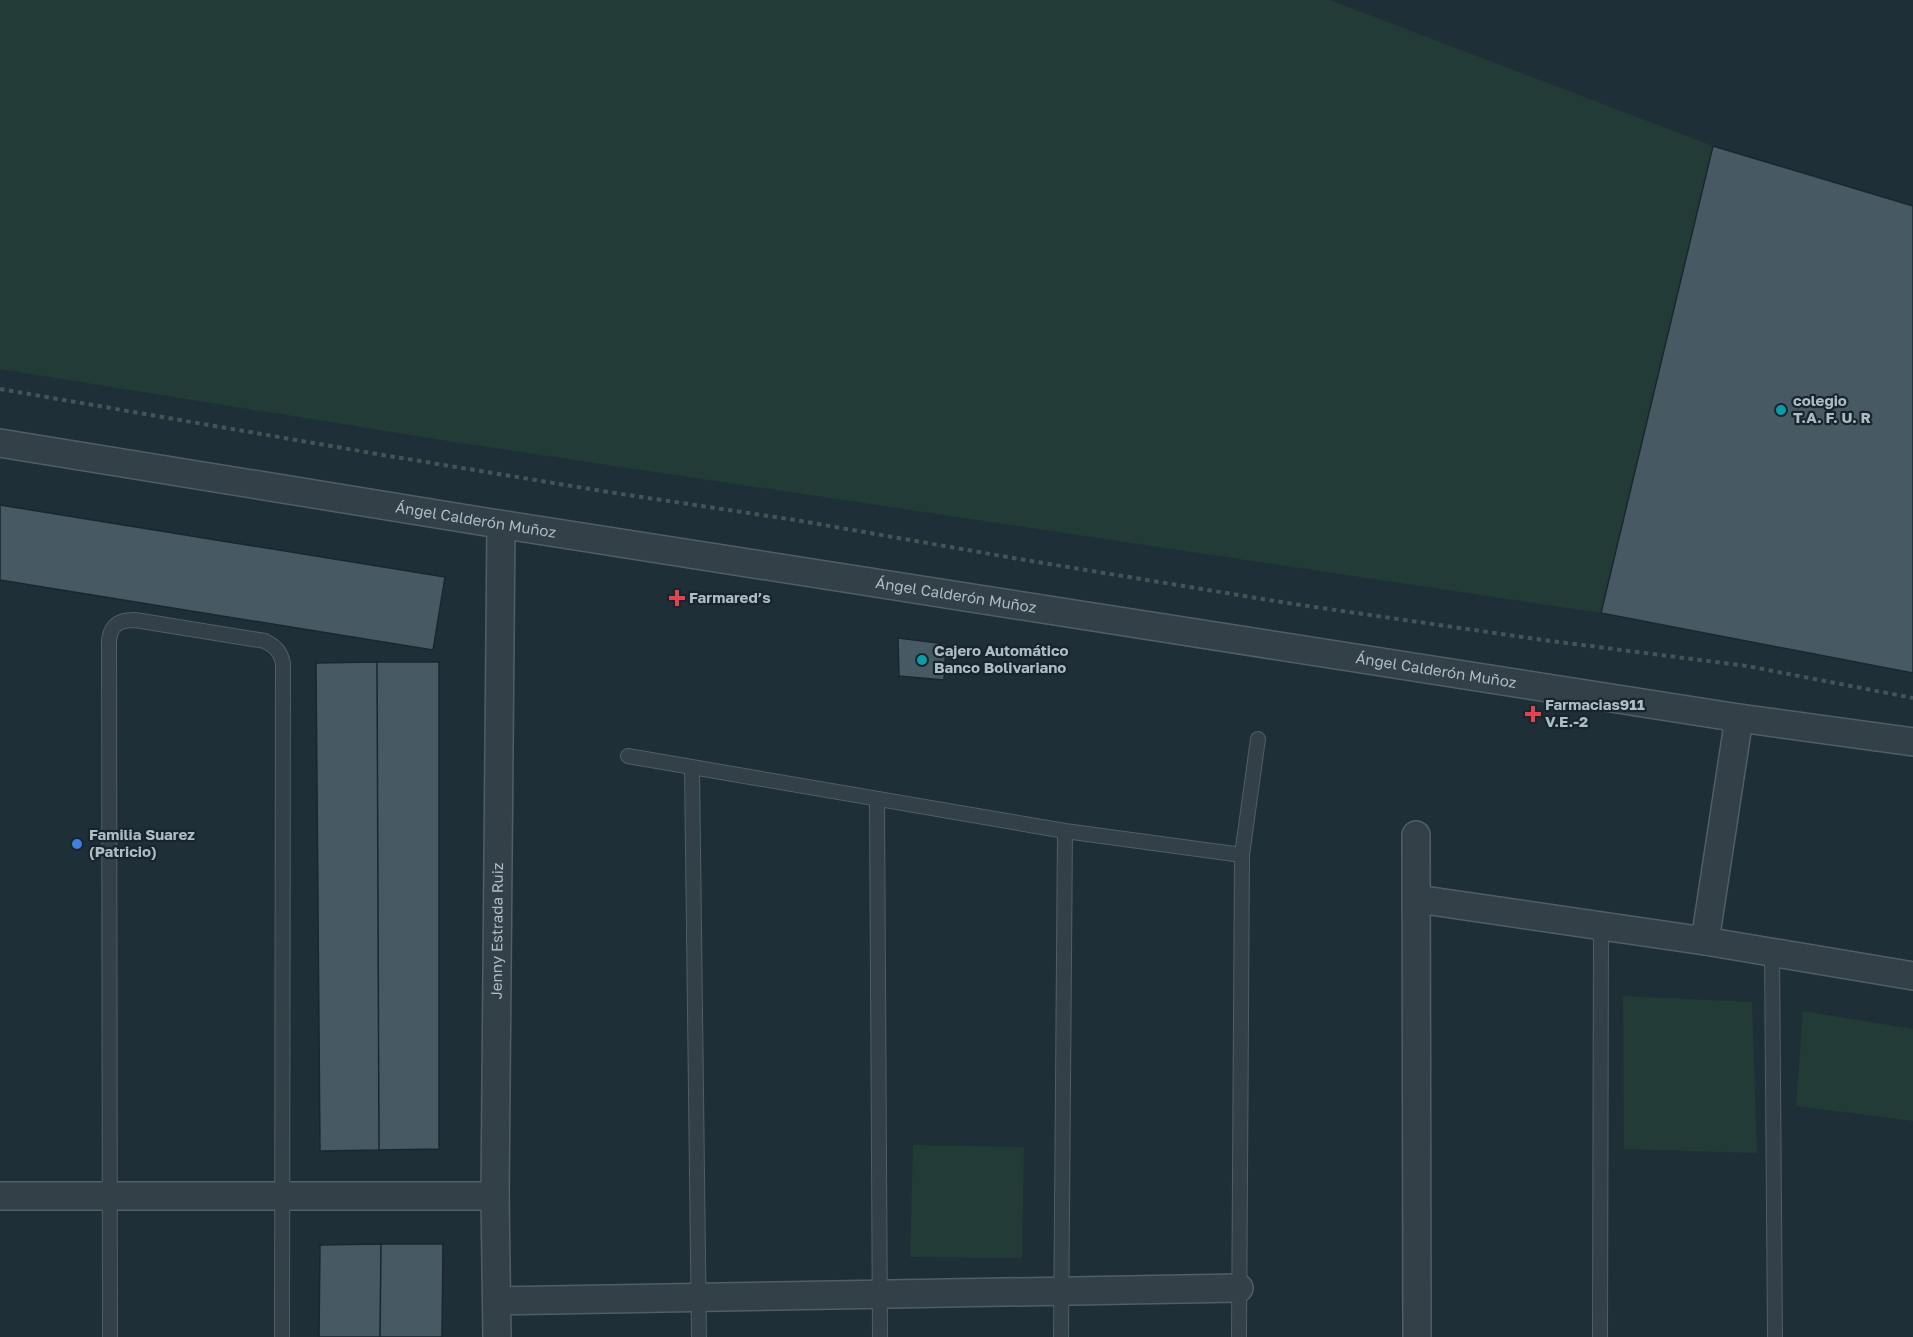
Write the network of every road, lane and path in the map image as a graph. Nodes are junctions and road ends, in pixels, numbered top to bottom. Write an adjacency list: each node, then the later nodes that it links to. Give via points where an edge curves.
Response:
1 (0, 389): 4 (path, via 1276,601 1747,666)
2 (0, 444): 3 (street, Ángel Calderón Muñoz)
3 (501, 525): 5 (street, Ángel Calderón Muñoz); 22 (street, Jenny Estrada Ruiz)
4 (1913, 698)
5 (1739, 718): 7 (street, Ángel Calderón Muñoz); 16 (street)
6 (1258, 739): 13 (lane)
7 (1913, 742)
8 (628, 756): 9 (lane)
9 (692, 767): 10 (lane); 26 (lane)
10 (877, 799): 11 (lane); 25 (lane)
11 (1065, 831): 13 (lane); 24 (lane)
12 (1416, 835): 14 (street)
13 (1242, 855): 23 (lane)
14 (1417, 899): 15 (street); 35 (street)
15 (1601, 926): 16 (street); 36 (lane)
16 (1706, 941): 17 (street)
17 (1772, 952): 18 (street); 37 (lane)
18 (1913, 976)
19 (110, 1195): 20 (street); 21 (street); 21 (lane, via 109,640 116,624 135,620 266,641 281,654); 28 (lane)
20 (0, 1196)
21 (282, 1196): 22 (street); 29 (lane)
22 (495, 1196): 27 (street, Jenny Estrada Ruiz)
23 (1239, 1288): 24 (street); 34 (lane)
24 (1062, 1291): 25 (street); 33 (lane)
25 (880, 1294): 26 (street); 32 (lane)
26 (699, 1297): 27 (street); 31 (lane)
27 (497, 1300): 30 (street, Jenny Estrada Ruiz)
28 (110, 1337)
29 (282, 1337)
30 (497, 1337)
31 (699, 1337)
32 (880, 1337)
33 (1061, 1337)
34 (1239, 1337)
35 (1417, 1337)
36 (1600, 1337)
37 (1775, 1337)

